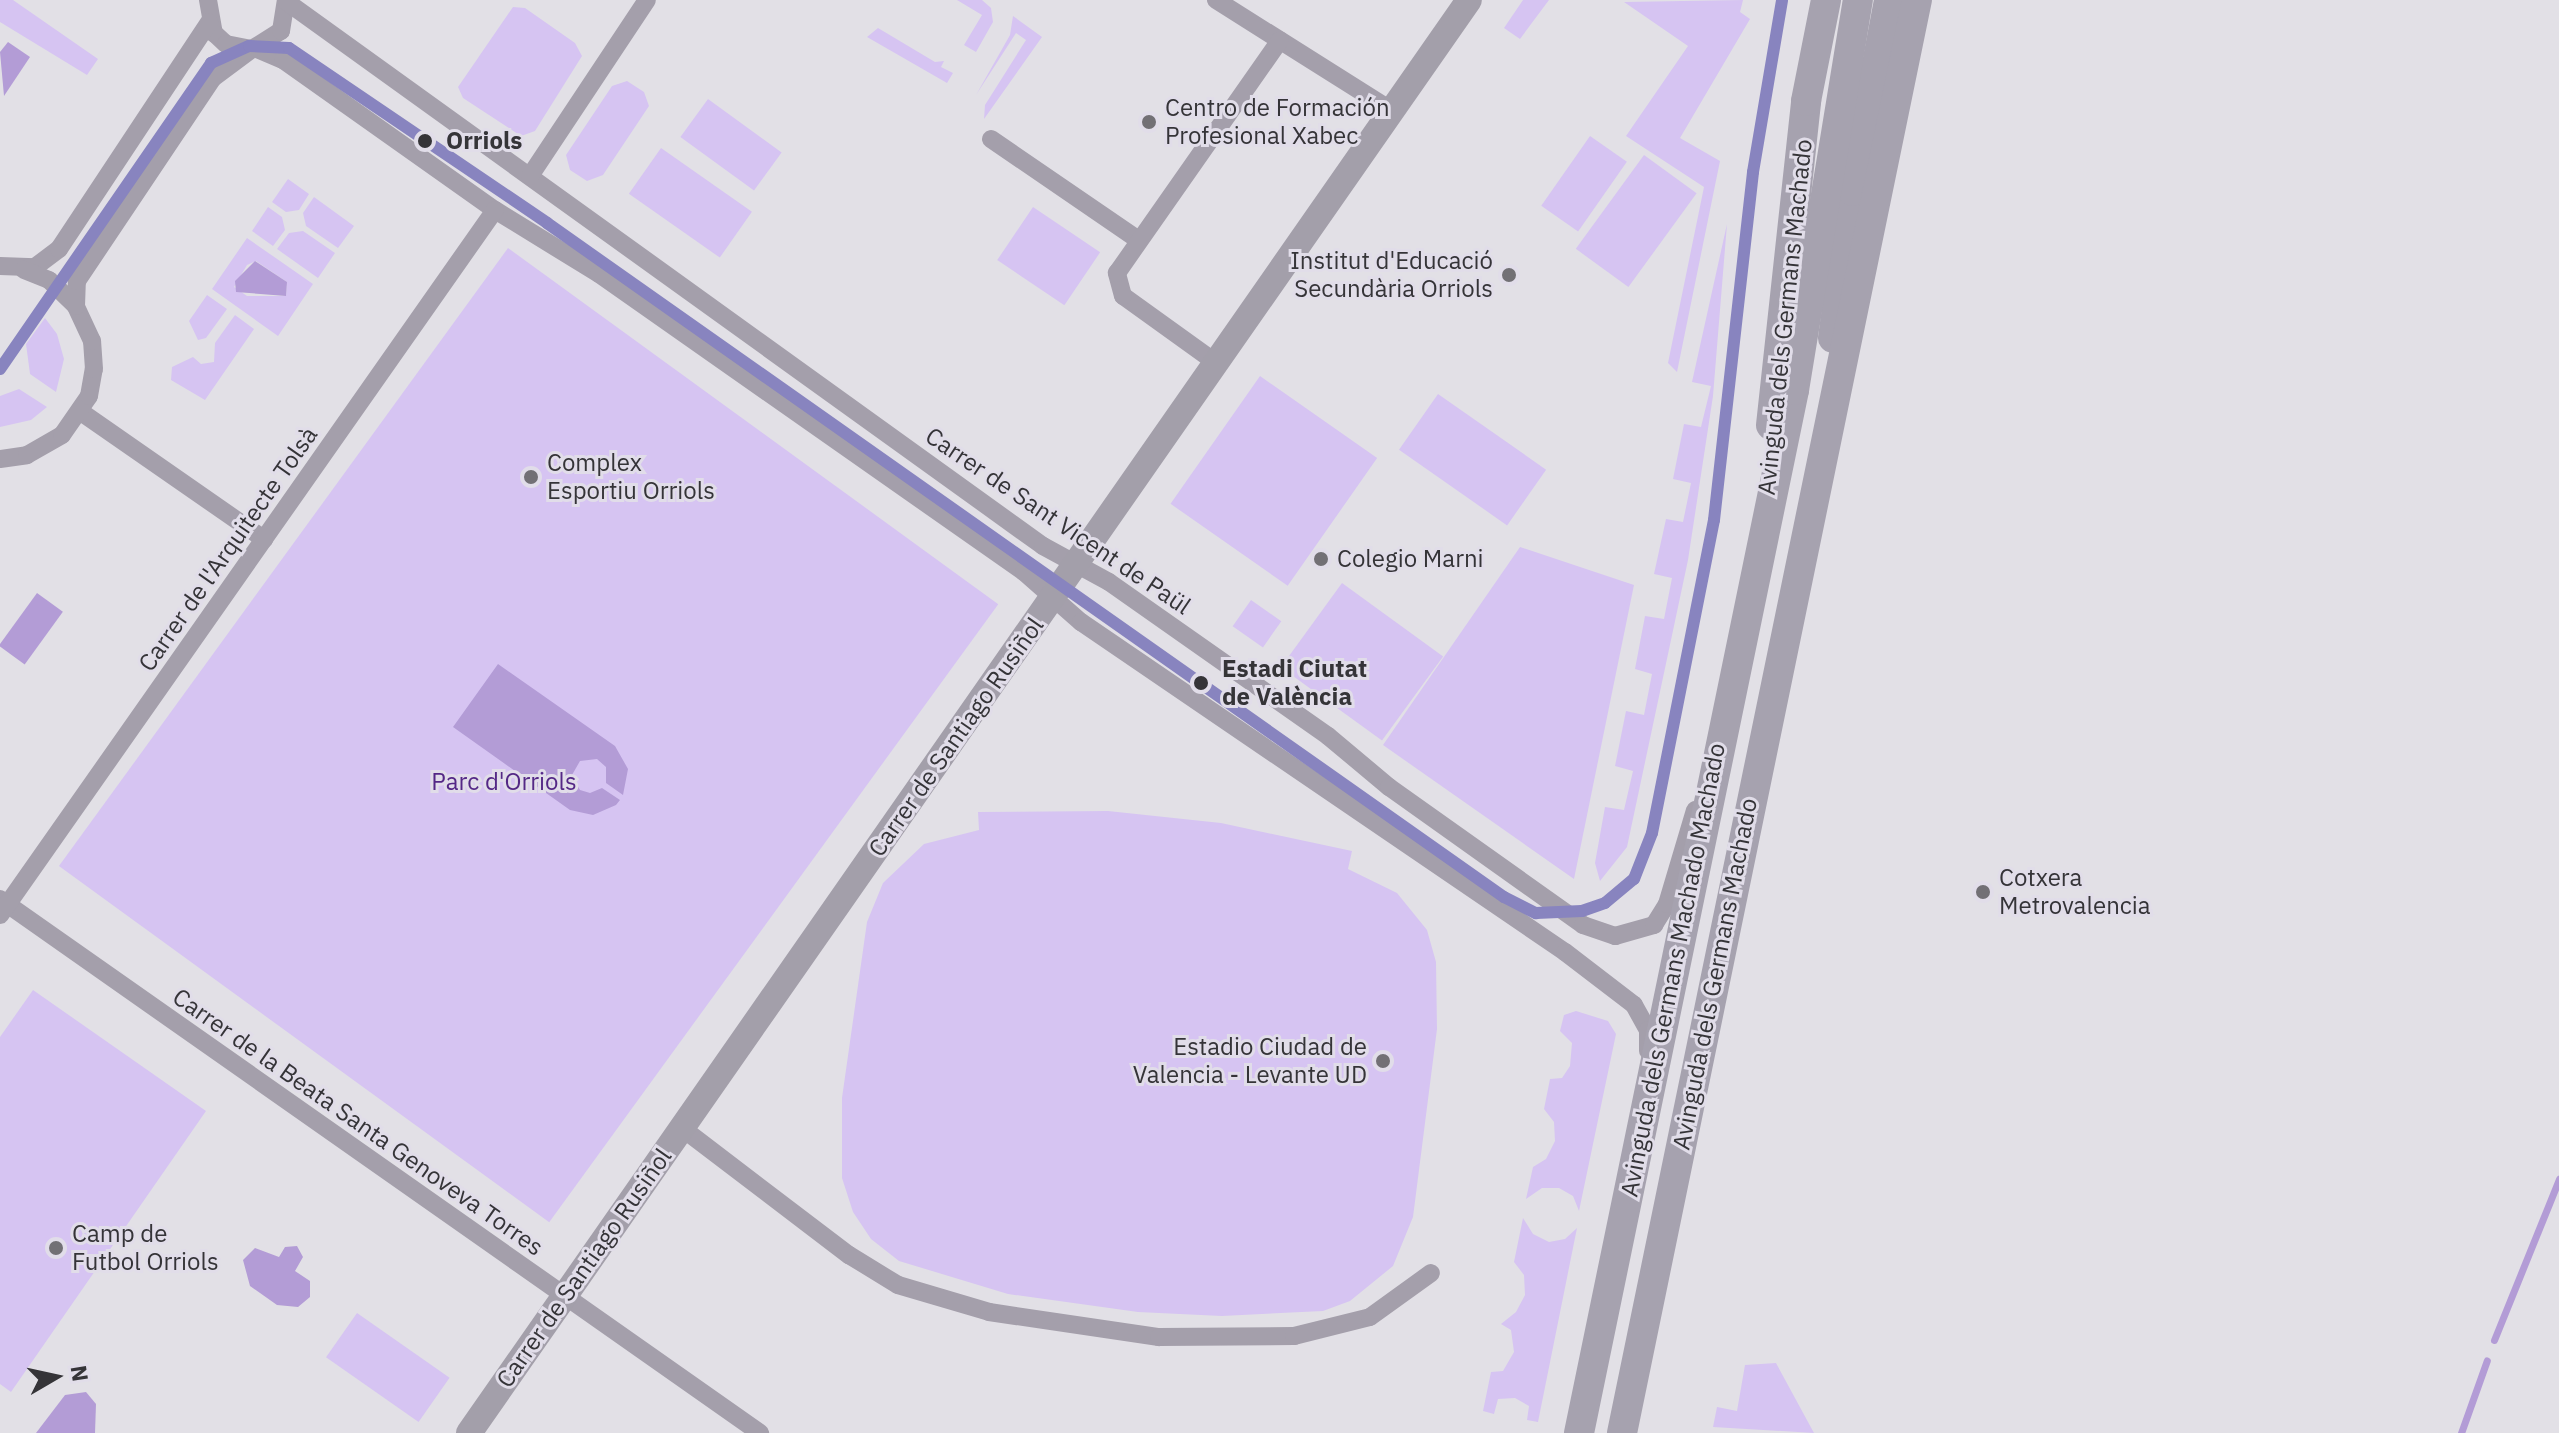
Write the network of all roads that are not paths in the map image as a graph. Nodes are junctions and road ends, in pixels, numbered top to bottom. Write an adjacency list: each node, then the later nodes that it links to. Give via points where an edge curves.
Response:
1 (208, 0): 10 (street)
2 (647, 0): 15 (street)
3 (1216, 0): 11 (street)
4 (1469, 0): 13 (street, Carrer de Santiago Rusiñol)
5 (1826, 0): 24 (main road, Avinguda dels Germans Machado, via 1806,101 1774,374)
6 (1858, 0): 24 (main road, Avinguda dels Germans Machado, via 1794,390)
7 (1889, 0): 25 (main road, Avinguda dels Germans Machado, via 1853,191)
8 (1917, 0): 25 (main road, Avinguda dels Germans Machado, via 1859,302)
9 (286, 1): 12 (street, via 283,28); 15 (street, Carrer de Sant Vicent de Paül)
10 (209, 22): 12 (street, via 226,44); 19 (street, via 59,249 46,262)
11 (1280, 40): 13 (street); 17 (street)
12 (254, 49): 16 (street, via 283,60); 20 (street, via 213,78 77,281)
13 (1391, 110): 21 (street, Carrer de Santiago Rusiñol)
14 (991, 139): 17 (street)
15 (530, 176): 27 (street, Carrer de Sant Vicent de Paül, via 634,256)
16 (495, 210): 26 (street, Carrer de l'Arquitecte Tolsà); 28 (street, via 599,274 1024,572)
17 (1137, 239): 21 (street, via 1122,260 1117,286 1123,296)
18 (0, 266): 19 (street)
19 (24, 270): 20 (street, via 49,280)
20 (76, 306): 22 (street, via 92,341 94,369)
21 (1215, 362): 27 (street, Carrer de Santiago Rusiñol)
22 (78, 416): 23 (street, via 54,441 27,455); 26 (street)
23 (0, 459)
24 (1766, 507): 29 (main road, Avinguda dels Germans Machado Machado)
25 (1808, 515): 38 (main road, Avinguda dels Germans Machado)
26 (264, 539): 30 (street, Carrer de l'Arquitecte Tolsà)
27 (1076, 564): 28 (street, Carrer de Santiago Rusiñol); 29 (street, Carrer de Sant Vicent de Paül, via 1328,736 1389,787 1596,932 1638,933 1662,915)
28 (1053, 599): 31 (street, via 1302,775 1378,821 1634,1005 1648,1030); 32 (street, Carrer de Santiago Rusiñol)
29 (1719, 743): 31 (main road, Avinguda dels Germans Machado Machado, via 1697,874)
30 (3, 906): 34 (street, Carrer de la Beata Santa Genoveva Torres)
31 (1648, 1095): 37 (main road, Avinguda dels Germans Machado Machado)
32 (682, 1128): 33 (street, via 849,1255 898,1285 989,1312 1159,1337 1294,1336 1370,1317); 34 (street, Carrer de Santiago Rusiñol)
33 (1431, 1273)
34 (564, 1295): 35 (street, Carrer de Santiago Rusiñol); 36 (street, Carrer de la Beata Santa Genoveva Torres)
35 (469, 1433)
36 (760, 1433)
37 (1579, 1433)
38 (1622, 1433)

